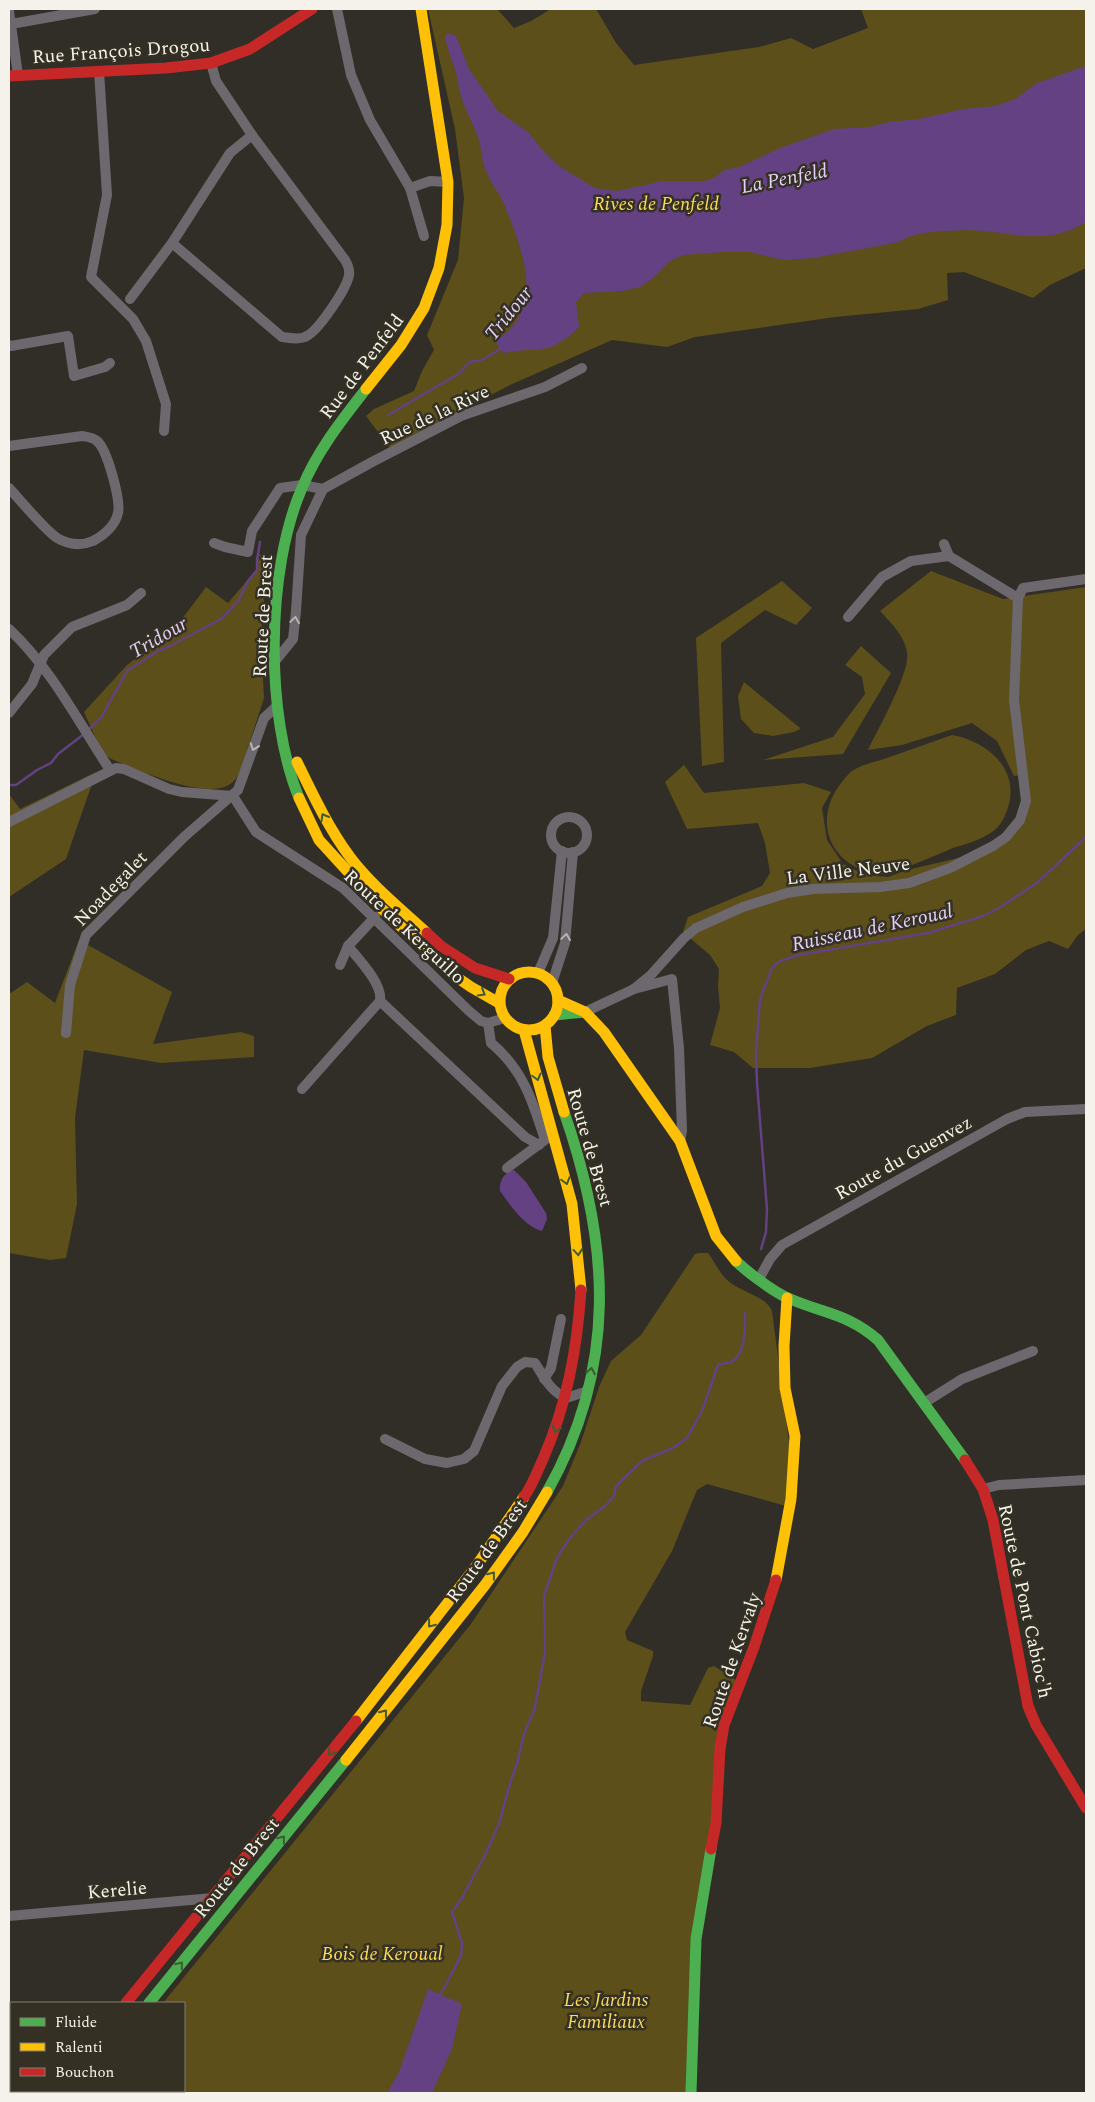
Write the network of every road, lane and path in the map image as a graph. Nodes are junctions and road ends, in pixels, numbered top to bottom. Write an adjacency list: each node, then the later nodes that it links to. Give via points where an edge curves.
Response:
1 (95, 9): 7 (street)
2 (312, 9): 8 (main road, Rue François Drogou, via 250,49)
3 (337, 9): 14 (street, via 351,75 370,120)
4 (409, 9): 12 (main road, Rue de Penfeld)
5 (421, 9): 12 (main road, Rue de Penfeld)
6 (9, 11): 7 (street)
7 (11, 24): 10 (street)
8 (210, 63): 9 (main road, Rue François Drogou); 11 (street, via 216,81)
9 (99, 71): 10 (main road, Rue François Drogou); 21 (street, via 107,195 90,277 133,319 146,341 166,404)
10 (13, 76)
11 (252, 135): 16 (street, via 230,152); 16 (street, via 350,269 340,294 316,330 297,339 282,337)
12 (440, 135): 13 (main road, Rue de Penfeld)
13 (448, 182): 14 (street, via 430,182); 23 (main road, Rue de Penfeld, via 450,208 446,239 421,313 402,344 328,439)
14 (410, 188): 15 (street)
15 (424, 236)
16 (172, 243): 17 (street)
17 (130, 299)
18 (9, 345): 19 (street, via 68,336 74,376)
19 (110, 363)
20 (582, 368): 25 (street, Rue de la Rive, via 544,388 462,416)
21 (164, 431)
22 (9, 446): 24 (street, via 80,436 98,441 117,491 118,514 102,536 76,545 55,537)
23 (302, 485): 25 (street); 26 (street, via 280,488 252,531 248,552); 34 (main road, Route de Brest, via 284,541 276,610)
24 (9, 488)
25 (323, 489): 34 (street, one-way to 25, via 293,638 301,535)
26 (214, 543)
27 (944, 544): 28 (street)
28 (949, 556): 31 (street); 32 (street, via 911,561 882,577)
29 (1086, 579): 31 (street, via 1023,588)
30 (141, 593): 35 (street, via 127,605 72,628 44,655)
31 (1018, 598): 50 (street, La Ville Neuve, via 1014,700 1026,801 1020,820 1006,837 950,868 909,882 813,889 787,893 743,907 696,928)
32 (848, 617)
33 (9, 629): 35 (street)
34 (275, 662): 36 (main road, Route de Brest)
35 (40, 664): 37 (street, via 32,684); 39 (street)
36 (277, 706): 38 (main road, Route de Brest); 40 (street, one-way to 40, via 264,718)
37 (9, 713)
38 (280, 721): 48 (main road, Route de Brest, one-way to 38, via 475,968 441,946 351,858 325,820); 53 (main road, Route de Brest, one-way to 53, via 284,751 294,785 320,841 359,886 408,934 462,981)
39 (110, 770): 40 (street, via 124,769 182,792); 41 (street)
40 (234, 796): 44 (street, Route de Kerguillo, via 256,832 337,884); 60 (street, Noadegalet, via 184,837 86,935 70,985)
41 (9, 822)
42 (562, 851): 43 (street); 43 (street, via 554,845 552,832 558,821 570,817 581,822 587,834 584,845); 47 (street, via 554,938)
43 (573, 852): 49 (street, one-way to 43, via 565,943)
44 (374, 917): 45 (street); 57 (street, Route de Kerguillo, via 469,1011)
45 (348, 946): 46 (street); 52 (street, via 377,985)
46 (340, 966)
47 (538, 973): 48 (main road, via 518,974); 49 (main road)
48 (509, 979): 53 (main road, via 500,994)
49 (552, 984): 51 (main road)
50 (634, 989): 54 (street); 63 (street, via 672,979 679,1048)
51 (558, 1000): 54 (main road, Route de Pont Cabioc'h); 55 (main road)
52 (380, 1001): 61 (street); 64 (street, via 525,1137)
53 (499, 1003): 56 (main road)
54 (585, 1012): 55 (main road); 63 (main road, Route de Pont Cabioc'h, via 604,1032)
55 (554, 1015): 58 (main road)
56 (505, 1018): 57 (street); 59 (main road)
57 (488, 1024): 64 (street, via 491,1043 506,1055 533,1105 545,1140)
58 (545, 1026): 59 (main road); 71 (main road, Route de Brest, one-way to 58, via 600,1281 596,1231 590,1194 551,1070)
59 (524, 1030): 72 (main road, Route de Brest, one-way to 72, via 572,1204 577,1237 581,1284 578,1331)
60 (66, 1034)
61 (302, 1089)
62 (1086, 1109): 66 (street, Route du Guenvez, via 1025,1112 1006,1119 782,1245)
63 (680, 1141): 66 (main road, Route de Pont Cabioc'h, via 716,1236 734,1259)
64 (539, 1145): 65 (street)
65 (507, 1168)
66 (759, 1279): 67 (main road, Route de Pont Cabioc'h)
67 (787, 1298): 73 (main road, Route de Pont Cabioc'h, via 862,1326 878,1340); 83 (main road, Route de Kervaly, via 785,1388 795,1436 791,1499 776,1582 724,1724 716,1823 696,1938)
68 (561, 1319): 70 (street, via 551,1368)
69 (1033, 1351): 73 (street, via 962,1379)
70 (544, 1379): 72 (street, via 558,1395); 74 (street, via 535,1363 525,1362 517,1367 502,1386 474,1451 464,1459 447,1463 424,1459)
71 (588, 1391): 72 (street); 79 (main road, Route de Brest, one-way to 71, via 497,1568 545,1498 571,1445)
72 (566, 1398): 78 (main road, Route de Brest, one-way to 78, via 529,1490 477,1565 370,1705)
73 (924, 1403): 76 (main road, Route de Pont Cabioc'h)
74 (385, 1439)
75 (1086, 1480): 76 (street, via 999,1485)
76 (983, 1489): 77 (main road, Route de Pont Cabioc'h, via 993,1520 1028,1706)
77 (1086, 1808)
78 (212, 1898): 79 (street); 80 (street, Kerelie); 81 (main road, Route de Brest)
79 (226, 1907): 82 (main road, Route de Brest, one-way to 79)
80 (9, 1916)
81 (127, 2002)
82 (150, 2002)
83 (691, 2093)

